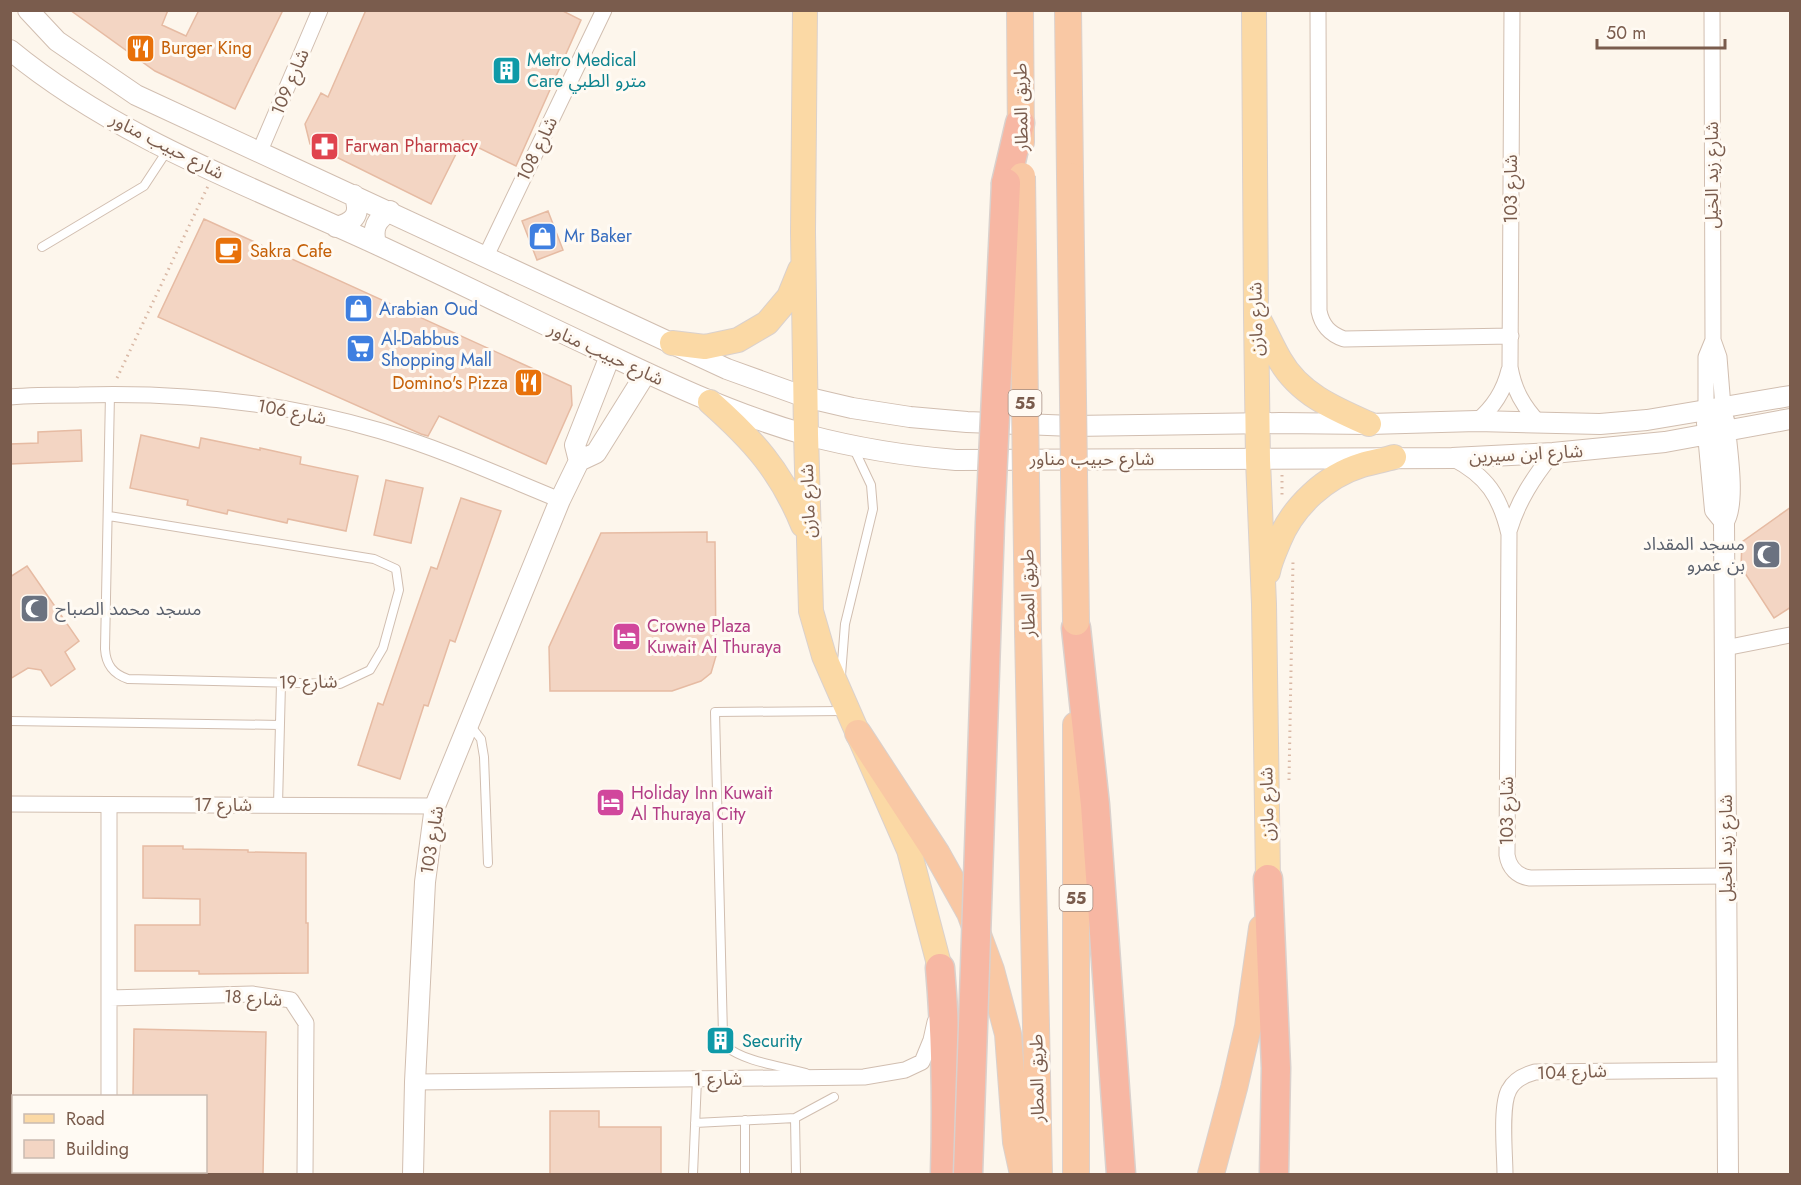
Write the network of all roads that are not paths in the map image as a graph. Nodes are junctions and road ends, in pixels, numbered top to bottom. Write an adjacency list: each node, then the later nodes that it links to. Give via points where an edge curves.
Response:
1 (28, 10): 14 (street, شارع حبيب مناور, via 57,41 136,95)
2 (320, 10): 14 (street, شارع 109)
3 (604, 10): 22 (street, شارع 108)
4 (805, 10): 19 (main road, شارع مازن)
5 (1020, 10): 12 (highway, طريق المطار)
6 (1068, 10): 53 (highway, 55, bridge)
7 (1254, 10): 23 (main road, شارع مازن)
8 (1318, 10): 24 (street, via 1319,311 1323,325 1335,336 1352,340)
9 (1512, 10): 24 (street, شارع 103)
10 (1712, 10): 34 (street, شارع زيد الخيل, via 1713,340 1719,357)
11 (10, 50): 13 (street, شارع حبيب مناور, via 93,108)
12 (1020, 123): 15 (highway)
13 (168, 149): 18 (street, شارع حبيب مناور); 21 (lane, via 144,186)
14 (260, 153): 16 (street, شارع حبيب مناور)
15 (1014, 180): 87 (highway, bridge, via 990,523); 89 (highway, طريق المطار / 55, bridge)
16 (354, 195): 17 (street, شارع حبيب مناور); 18 (street, via 358,205 356,216 348,224)
17 (390, 211): 20 (street, via 375,225); 22 (street, شارع حبيب مناور)
18 (336, 227): 20 (street, شارع حبيب مناور)
19 (802, 232): 25 (main road, via 801,266 789,297 767,322 738,340 705,347); 32 (main road, شارع مازن)
20 (376, 244): 26 (street, شارع حبيب مناور)
21 (42, 246)
22 (486, 256): 25 (street, شارع حبيب مناور)
23 (1256, 315): 38 (main road, via 1294,381 1316,399); 39 (main road, شارع مازن)
24 (1510, 336): 27 (street, شارع 103)
25 (672, 343): 32 (street, شارع حبيب مناور, via 727,369)
26 (610, 356): 28 (street, شارع حبيب مناور); 46 (street, شارع 103, via 575,445)
27 (1510, 367): 36 (street, شارع 103, via 1500,395); 37 (street, شارع 103, via 1516,391)
28 (646, 373): 33 (street, شارع حبيب مناور); 46 (street, شارع 103, via 596,453)
29 (110, 394): 31 (street, شارع 106); 48 (street, شارع 106, via 208,397 327,418 381,431); 49 (lane, شارع 19)
30 (1791, 396): 34 (street, شارع ابن سيرين)
31 (10, 397)
32 (805, 397): 39 (street, شارع حبيب مناور, via 910,417 967,422); 40 (main road, شارع مازن)
33 (710, 402): 40 (street, شارع حبيب مناور); 51 (main road, via 742,430 770,463 793,500)
34 (1715, 408): 37 (street, شارع ابن سيرين, via 1647,420); 41 (street, شارع زيد الخيل)
35 (1791, 419): 41 (street, شارع ابن سيرين)
36 (1477, 421): 37 (street, شارع ابن سيرين); 38 (street, شارع ابن سيرين)
37 (1539, 423)
38 (1369, 424): 39 (street, شارع ابن سيرين)
39 (1257, 425): 47 (main road, شارع مازن)
40 (806, 434): 42 (street, شارع حبيب مناور); 51 (main road, شارع مازن)
41 (1717, 434): 43 (street, شارع ابن سيرين); 55 (street, شارع زيد الخيل, via 1730,502 1724,521)
42 (851, 446): 47 (street, شارع حبيب مناور, via 956,460); 57 (lane, via 871,485 873,509 845,624)
43 (1553, 453): 45 (street, شارع ابن سيرين); 50 (street, شارع 103, via 1524,492)
44 (1394, 458): 45 (street, شارع ابن سيرين); 47 (street, شارع ابن سيرين); 52 (main road, via 1361,465 1331,480 1305,501 1284,528 1269,564)
45 (1452, 458): 50 (street, شارع 103, via 1473,470 1490,487 1499,501)
46 (579, 460): 48 (street, شارع 103)
47 (1258, 460): 52 (main road, شارع مازن)
48 (560, 500): 59 (street, شارع 103)
49 (109, 516): 56 (lane, شارع 19, via 105,658 113,672 128,679); 56 (lane, شارع 19, via 375,560 396,569 399,590 383,648 370,670 340,684)
50 (1509, 534): 66 (street, شارع 103, via 1510,866 1530,878)
51 (809, 540): 57 (main road, شارع مازن, via 811,611 824,656)
52 (1264, 604): 67 (main road, شارع مازن)
53 (1076, 625): 90 (highway, 55); 91 (highway, via 1095,806)
54 (1791, 635): 55 (street)
55 (1725, 648): 66 (street, شارع زيد الخيل)
56 (281, 683): 60 (lane)
57 (848, 713): 68 (main road, شارع مازن, via 909,850); 70 (lane, via 715,712); 88 (highway, via 970,913 1008,1034 1016,1142)
58 (10, 721): 60 (lane)
59 (469, 724): 64 (street, شارع 103); 65 (lane, via 481,739 484,757)
60 (280, 725): 63 (lane)
61 (10, 804): 62 (street, شارع 17)
62 (109, 805): 63 (street, شارع 17); 69 (street)
63 (278, 805): 64 (street, شارع 17)
64 (435, 806): 75 (street, شارع 103, via 425,882)
65 (488, 863)
66 (1726, 876): 72 (street, شارع زيد الخيل)
67 (1268, 879): 92 (highway, via 1248,1027); 93 (highway, via 1276,1068)
68 (940, 969): 73 (street, شارع 1, via 934,1025 922,1062 905,1070 864,1077); 86 (highway, via 947,1095)
69 (110, 998): 76 (street); 81 (street, شارع 18, via 252,994 291,1000 306,1023)
70 (723, 1035)
71 (728, 1047): 73 (lane, via 747,1059)
72 (1727, 1070): 94 (street, شارع 104, via 1527,1074 1514,1084 1506,1098); 95 (street, شارع زيد الخيل)
73 (822, 1078): 74 (street, شارع 1)
74 (697, 1079): 75 (street, شارع 1); 80 (lane)
75 (415, 1082): 82 (street, شارع 103)
76 (109, 1095)
77 (834, 1097): 78 (lane)
78 (795, 1118): 79 (lane); 85 (lane)
79 (746, 1120): 80 (lane); 84 (lane)
80 (695, 1123): 83 (lane)
81 (305, 1174)
82 (413, 1174)
83 (693, 1174)
84 (745, 1174)
85 (796, 1174)
86 (945, 1174)
87 (968, 1174)
88 (1023, 1174)
89 (1039, 1174)
90 (1076, 1174)
91 (1121, 1174)
92 (1211, 1174)
93 (1274, 1174)
94 (1505, 1174)
95 (1728, 1174)

